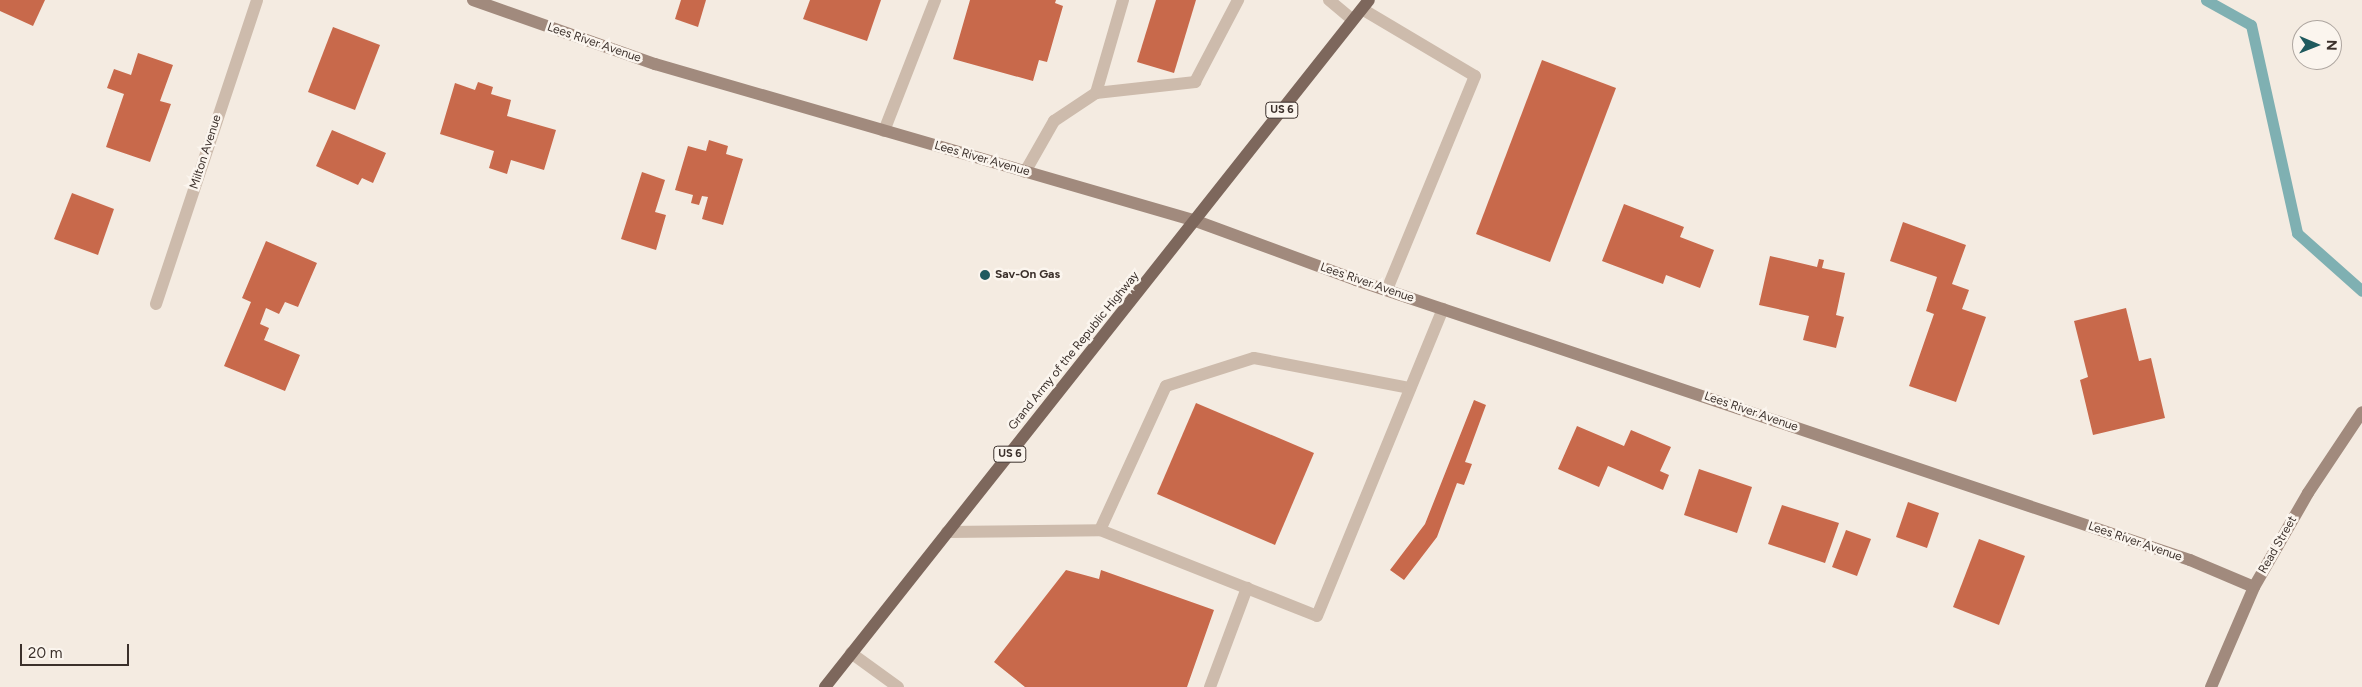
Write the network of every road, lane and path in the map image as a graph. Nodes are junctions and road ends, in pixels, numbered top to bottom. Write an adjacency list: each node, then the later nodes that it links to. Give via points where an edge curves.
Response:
1 (257, 0): 14 (street, Milton Avenue)
2 (473, 0): 10 (main road, Lees River Avenue, via 654,64)
3 (935, 0): 10 (street)
4 (1124, 0): 9 (street)
5 (1238, 0): 9 (street, via 1195,82)
6 (1329, 0): 8 (street)
7 (1365, 4): 8 (main road, US 6); 13 (street, via 1475,76)
8 (1353, 20): 12 (main road, US 6)
9 (1096, 93): 11 (street, via 1054,121)
10 (884, 131): 11 (main road, Lees River Avenue)
11 (1025, 172): 12 (main road, Lees River Avenue)
12 (1196, 220): 13 (main road, Lees River Avenue); 19 (main road, Grand Army of the Republic Highway / US 6)
13 (1387, 290): 15 (main road, Lees River Avenue)
14 (156, 304)
15 (1443, 309): 16 (street); 20 (main road, Lees River Avenue, via 2190,560)
16 (1410, 388): 18 (street, via 1254,358 1166,386); 21 (street, via 1317,616)
17 (2362, 412): 20 (main road, Read Street, via 2308,493)
18 (1100, 530): 19 (street); 21 (street)
19 (947, 532): 22 (main road, Grand Army of the Republic Highway / US 6)
20 (2254, 587): 26 (main road, Read Street)
21 (1247, 588): 25 (street)
22 (850, 653): 23 (main road, Grand Army of the Republic Highway / US 6); 24 (street)
23 (824, 687)
24 (898, 687)
25 (1210, 687)
26 (2210, 687)

